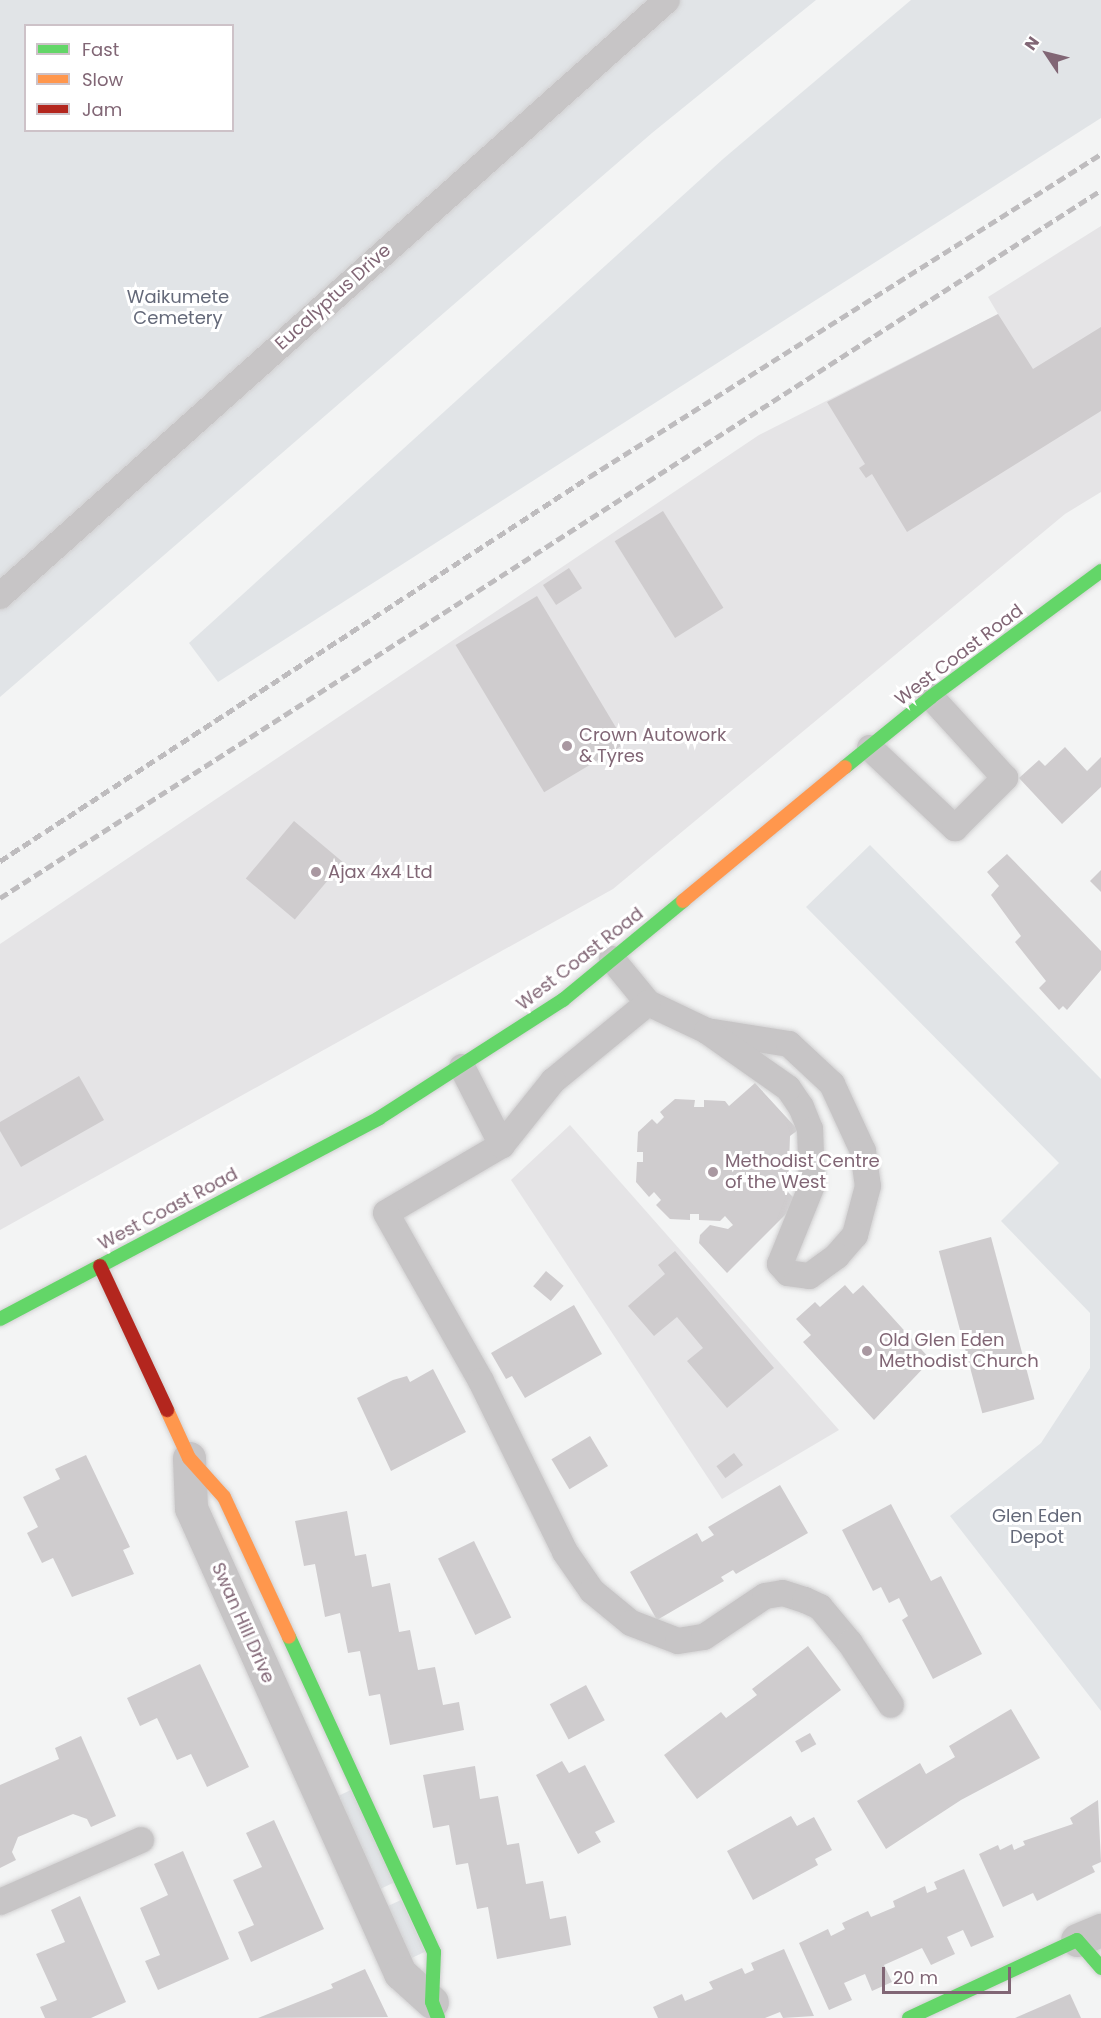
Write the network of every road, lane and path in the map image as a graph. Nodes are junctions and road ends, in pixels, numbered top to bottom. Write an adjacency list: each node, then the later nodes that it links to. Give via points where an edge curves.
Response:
1 (667, 0): 3 (lane, Eucalyptus Drive)
2 (1101, 571): 4 (main road, West Coast Road)
3 (0, 596)
4 (931, 697): 5 (main road, West Coast Road); 5 (lane, via 1005,778 956,828)
5 (870, 748): 6 (main road, West Coast Road)
6 (612, 959): 7 (lane); 9 (main road, West Coast Road, via 563,1000)
7 (648, 1003): 8 (lane); 10 (lane, via 553,1081)
8 (707, 1031): 8 (lane, via 789,1044 832,1084 850,1117 863,1151 868,1186 863,1215 855,1235 837,1256 809,1276 788,1273 780,1264 812,1185 810,1129 801,1107 788,1088)
9 (462, 1067): 10 (lane); 11 (main road, West Coast Road, via 379,1118)
10 (502, 1145): 14 (lane, via 386,1213 481,1381 579,1576 631,1623 678,1641 704,1637 765,1596 783,1593 805,1600 820,1607 850,1643)
11 (100, 1266): 12 (main road, West Coast Road); 13 (main road, Swan Hill Drive)
12 (0, 1319)
13 (189, 1458): 15 (main road, Swan Hill Drive, via 224,1497); 16 (street, Swan Hill Drive, via 191,1508)
14 (891, 1705)
15 (348, 1766): 16 (street); 21 (main road, Swan Hill Drive, via 434,1952)
16 (314, 1782): 21 (street, Swan Hill Drive, via 400,1973)
17 (141, 1840): 18 (lane)
18 (0, 1902)
19 (1089, 1935): 20 (main road); 22 (main road)
20 (1101, 1968)
21 (435, 2010)
22 (909, 2018)

